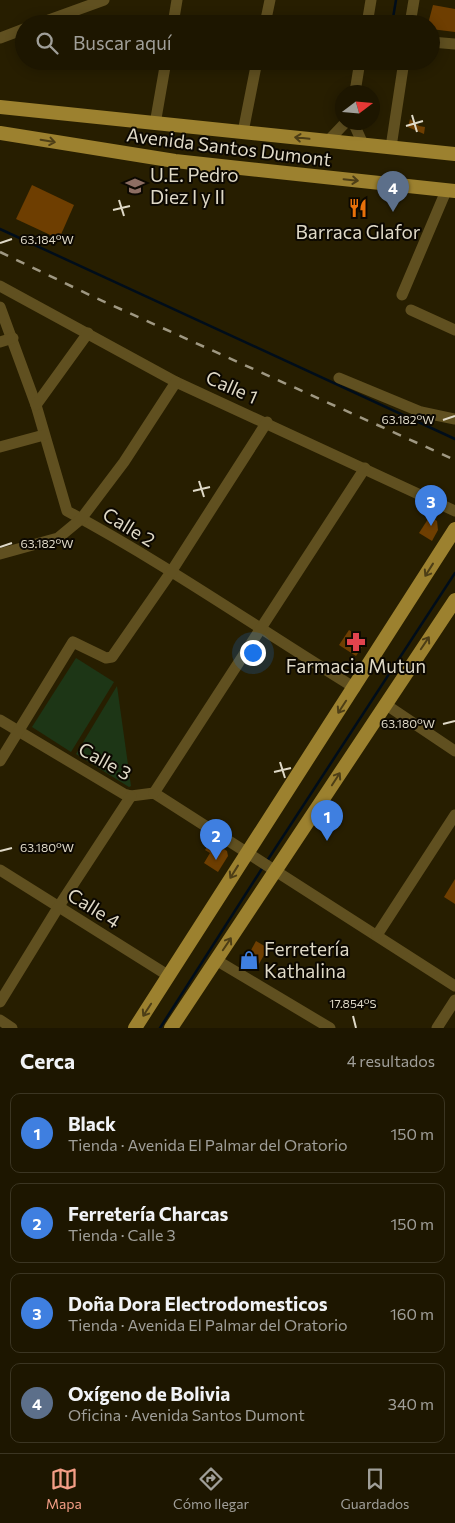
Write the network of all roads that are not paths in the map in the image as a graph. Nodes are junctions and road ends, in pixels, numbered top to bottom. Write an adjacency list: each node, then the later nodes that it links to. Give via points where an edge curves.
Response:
1 (104, 0): 6 (street)
2 (177, 0): 8 (street)
3 (270, 0): 9 (street)
4 (371, 0): 10 (street)
5 (414, 0): 11 (street)
6 (73, 6): 7 (street)
7 (56, 15)
8 (174, 15)
9 (267, 15)
10 (368, 15)
11 (412, 15)
12 (15, 32): 13 (street)
13 (0, 38)
14 (440, 43): 15 (street)
15 (455, 44)
16 (164, 70): 22 (street)
17 (255, 70): 25 (street)
18 (359, 70): 20 (street)
19 (403, 70): 29 (street)
20 (356, 85)
21 (0, 107): 22 (main road, Avenida Santos Dumont)
22 (155, 124): 25 (main road, Avenida Santos Dumont)
23 (338, 130): 27 (street)
24 (356, 130): 28 (street)
25 (243, 132): 27 (main road, Avenida Santos Dumont, one-way to 25)
26 (0, 133): 31 (main road, Avenida Santos Dumont, one-way to 31, via 175,161)
27 (328, 141): 28 (main road, Avenida Santos Dumont)
28 (362, 144): 29 (main road, Avenida Santos Dumont)
29 (391, 147): 30 (main road, Avenida Santos Dumont)
30 (455, 154)
31 (451, 191): 33 (street)
32 (0, 286): 37 (street, Calle 1)
33 (402, 295)
34 (0, 307): 38 (street, Calle 2)
35 (411, 310): 36 (street)
36 (455, 330)
37 (88, 332): 41 (street, Calle 1); 42 (street)
38 (13, 338): 39 (street); 42 (street, Calle 2)
39 (0, 342)
40 (339, 378): 43 (street, via 421,412)
41 (176, 382): 44 (street, Calle 1); 49 (street)
42 (36, 405): 45 (street, Calle 2)
43 (454, 414)
44 (267, 422): 47 (street, Calle 1); 52 (street)
45 (44, 435): 46 (street); 49 (street, Calle 2, via 65,507)
46 (0, 447)
47 (364, 468): 48 (street, Calle 1); 54 (street)
48 (455, 510)
49 (82, 519): 51 (street, via 58,538); 52 (street, Calle 2)
50 (455, 529): 55 (main road, one-way to 55)
51 (0, 554)
52 (171, 572): 54 (street, Calle 2); 58 (street, via 112,657 106,658 75,642 71,644)
53 (455, 600): 56 (main road, one-way to 53)
54 (259, 630): 55 (street, Calle 2); 61 (street)
55 (355, 688): 64 (main road, one-way to 64)
56 (385, 704): 59 (street); 65 (main road, one-way to 56)
57 (0, 720): 58 (street, Calle 3)
58 (18, 731): 60 (street); 62 (street, Calle 3)
59 (455, 751)
60 (0, 761)
61 (154, 793): 62 (street, Calle 3); 64 (street)
62 (131, 796): 67 (street)
63 (455, 814): 68 (street)
64 (251, 856): 65 (street); 70 (main road, one-way to 70)
65 (273, 869): 68 (street); 69 (main road, one-way to 65)
66 (0, 870): 67 (street, Calle 4)
67 (59, 906): 70 (street, Calle 4); 73 (street)
68 (378, 935): 71 (street)
69 (216, 960): 77 (main road); 78 (street)
70 (169, 976): 76 (main road, one-way to 76)
71 (455, 986)
72 (455, 1000): 79 (street)
73 (0, 1002)
74 (0, 1020): 75 (street)
75 (12, 1028)
76 (135, 1028)
77 (171, 1028)
78 (330, 1028)
79 (437, 1028)

